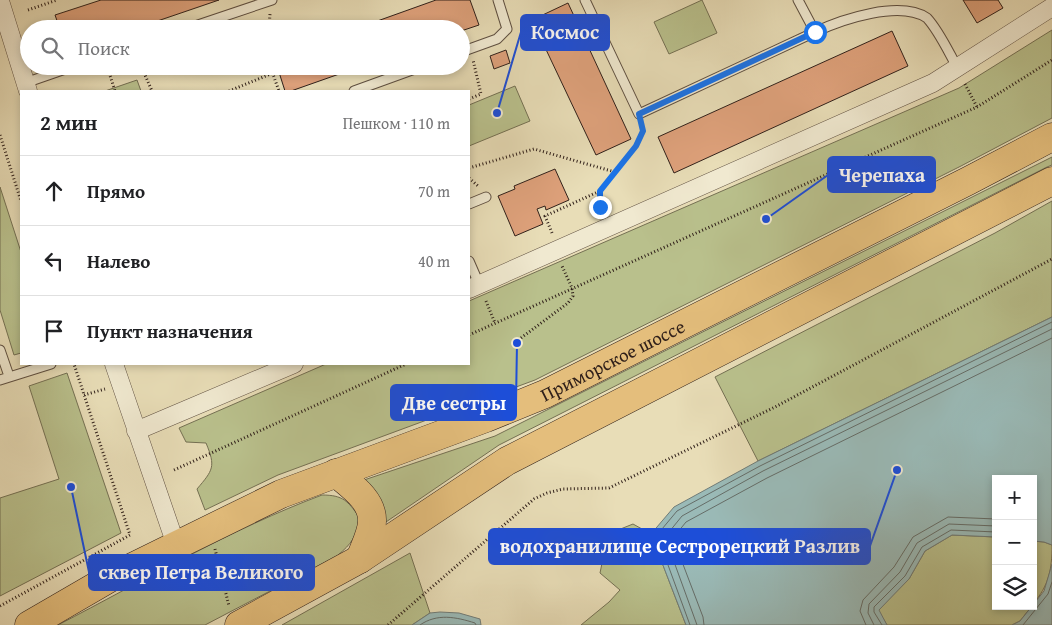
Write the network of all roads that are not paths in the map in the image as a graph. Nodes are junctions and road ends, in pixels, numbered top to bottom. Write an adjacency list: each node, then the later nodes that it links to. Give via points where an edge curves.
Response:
1 (272, 0): 7 (lane)
2 (498, 0): 9 (lane, via 507,30 497,39)
3 (585, 0): 8 (lane, via 639,114)
4 (798, 0): 8 (lane)
5 (0, 1): 10 (street)
6 (1052, 7): 11 (street)
7 (213, 20)
8 (815, 32): 11 (lane, via 863,10 895,6 915,9 926,18)
9 (470, 49)
10 (20, 65)
11 (957, 68): 22 (street, via 932,82 555,243)
12 (23, 75): 15 (street)
13 (54, 75): 15 (lane)
14 (398, 75): 16 (lane)
15 (27, 87)
16 (357, 90)
17 (1052, 137): 29 (highway, Приморское шоссе, via 545,394)
18 (1052, 181): 31 (highway, via 507,461)
19 (486, 197): 20 (lane)
20 (470, 204)
21 (470, 267): 22 (lane)
22 (474, 287)
23 (0, 350): 27 (lane)
24 (48, 365): 27 (lane)
25 (114, 365): 28 (street)
26 (292, 365): 28 (street)
27 (5, 378)
28 (136, 431): 30 (street)
29 (336, 473): 30 (highway, Приморское шоссе, via 281,494); 31 (highway, via 369,506 372,522)
30 (176, 545): 33 (highway, Приморское шоссе, via 110,578)
31 (360, 559): 32 (highway)
32 (235, 619)
33 (32, 624)

